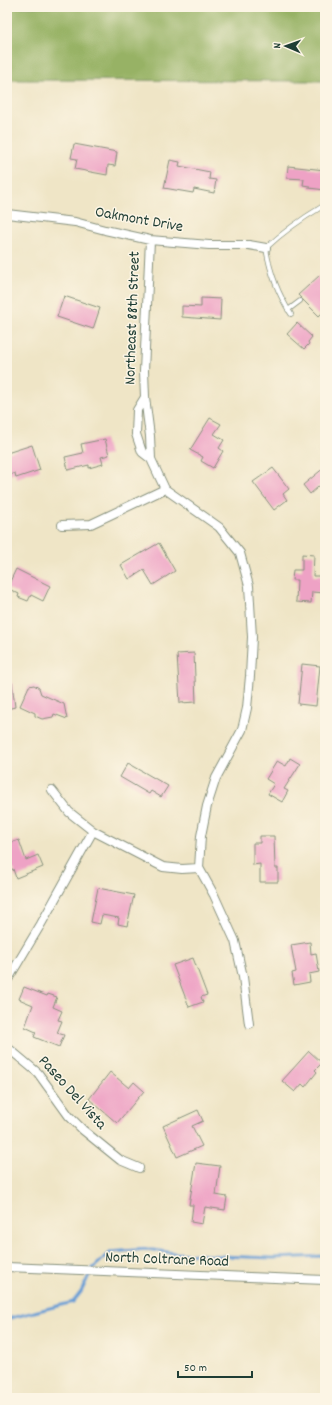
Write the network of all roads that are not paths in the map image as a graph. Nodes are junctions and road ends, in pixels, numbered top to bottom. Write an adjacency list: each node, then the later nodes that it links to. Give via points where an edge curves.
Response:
1 (325, 200): 4 (lane, via 324,206 285,231)
2 (7, 214): 3 (street, Oakmont Drive, via 76,222)
3 (150, 240): 4 (street, Oakmont Drive); 6 (street, Northeast 88th Street)
4 (266, 248): 5 (lane, via 281,300 290,312)
5 (300, 301)
6 (145, 397): 7 (street, Northeast 88th Street); 7 (street, Northeast 88th Street, via 137,410 136,434 142,452)
7 (151, 459): 8 (street, Northeast 88th Street)
8 (165, 489): 9 (street, via 91,524); 12 (street, Northeast 88th Street, via 219,527 240,552 249,586 252,637 247,708 242,730 216,778 207,806 201,836)
9 (62, 526)
10 (52, 790): 11 (street, via 69,812)
11 (93, 831): 12 (street, via 162,867); 13 (street)
12 (200, 868): 14 (street, Northeast 88th Street, via 235,941)
13 (7, 981)
14 (249, 1024)
15 (7, 1048): 16 (street, Paseo Del Vista, via 38,1073 83,1130 120,1160)
16 (139, 1168)
17 (7, 1267): 18 (street, North Coltrane Road)
18 (325, 1280)

